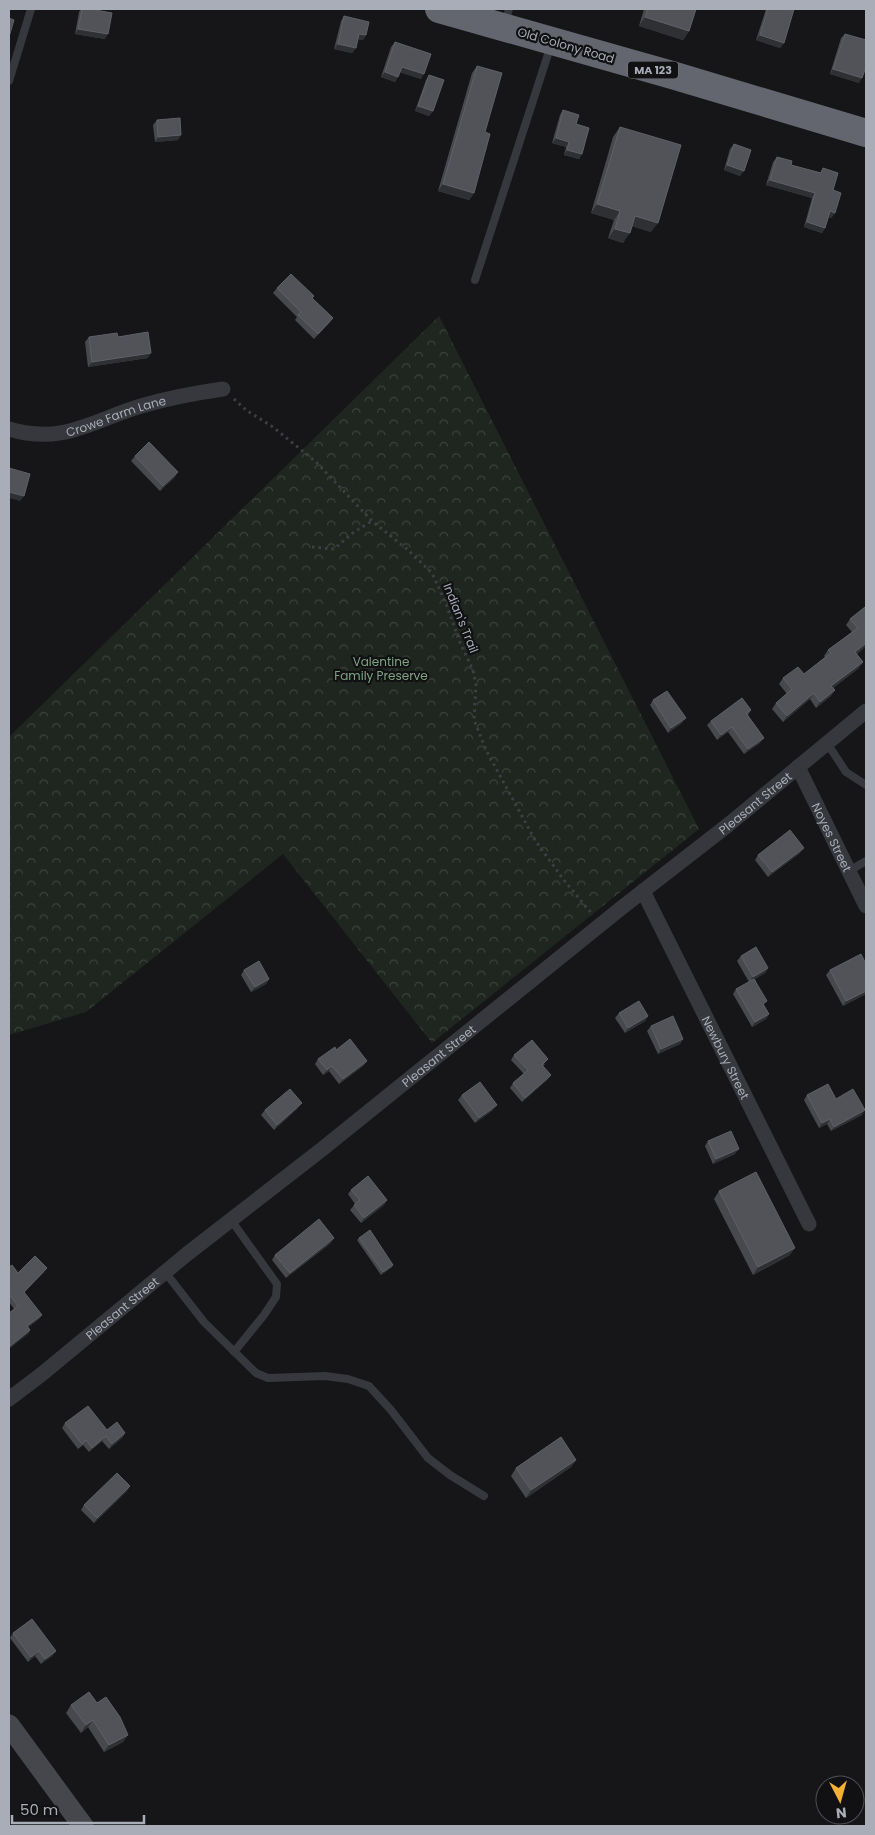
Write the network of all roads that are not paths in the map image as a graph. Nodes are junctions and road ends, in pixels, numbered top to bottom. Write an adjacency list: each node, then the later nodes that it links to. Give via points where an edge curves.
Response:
1 (31, 9): 5 (lane)
2 (439, 9): 3 (highway, Old Colony Road / MA 123)
3 (507, 18): 4 (highway, Old Colony Road / MA 123)
4 (552, 41): 6 (highway, Old Colony Road / MA 123); 7 (lane)
5 (9, 81)
6 (866, 133)
7 (475, 280)
8 (223, 389): 9 (street, Crowe Farm Lane, via 180,395 60,435 35,435)
9 (9, 429)
10 (866, 711): 11 (street, Pleasant Street)
11 (827, 743): 12 (street, Pleasant Street); 13 (lane, via 846,772)
12 (798, 767): 15 (street, Noyes Street); 16 (street, Pleasant Street)
13 (866, 785)
14 (866, 861): 15 (lane)
15 (849, 871): 17 (street, Noyes Street)
16 (643, 891): 18 (street, Pleasant Street); 19 (street, Newbury Street)
17 (866, 906)
18 (231, 1220): 20 (street, Pleasant Street); 21 (lane, via 277,1284 276,1297)
19 (809, 1224)
20 (165, 1272): 21 (lane, via 204,1322); 22 (street, Pleasant Street)
21 (234, 1352): 23 (lane, via 256,1373 268,1378 325,1376 368,1386 428,1458)
22 (9, 1399)
23 (484, 1496)
24 (9, 1726): 25 (street)
25 (83, 1826)

